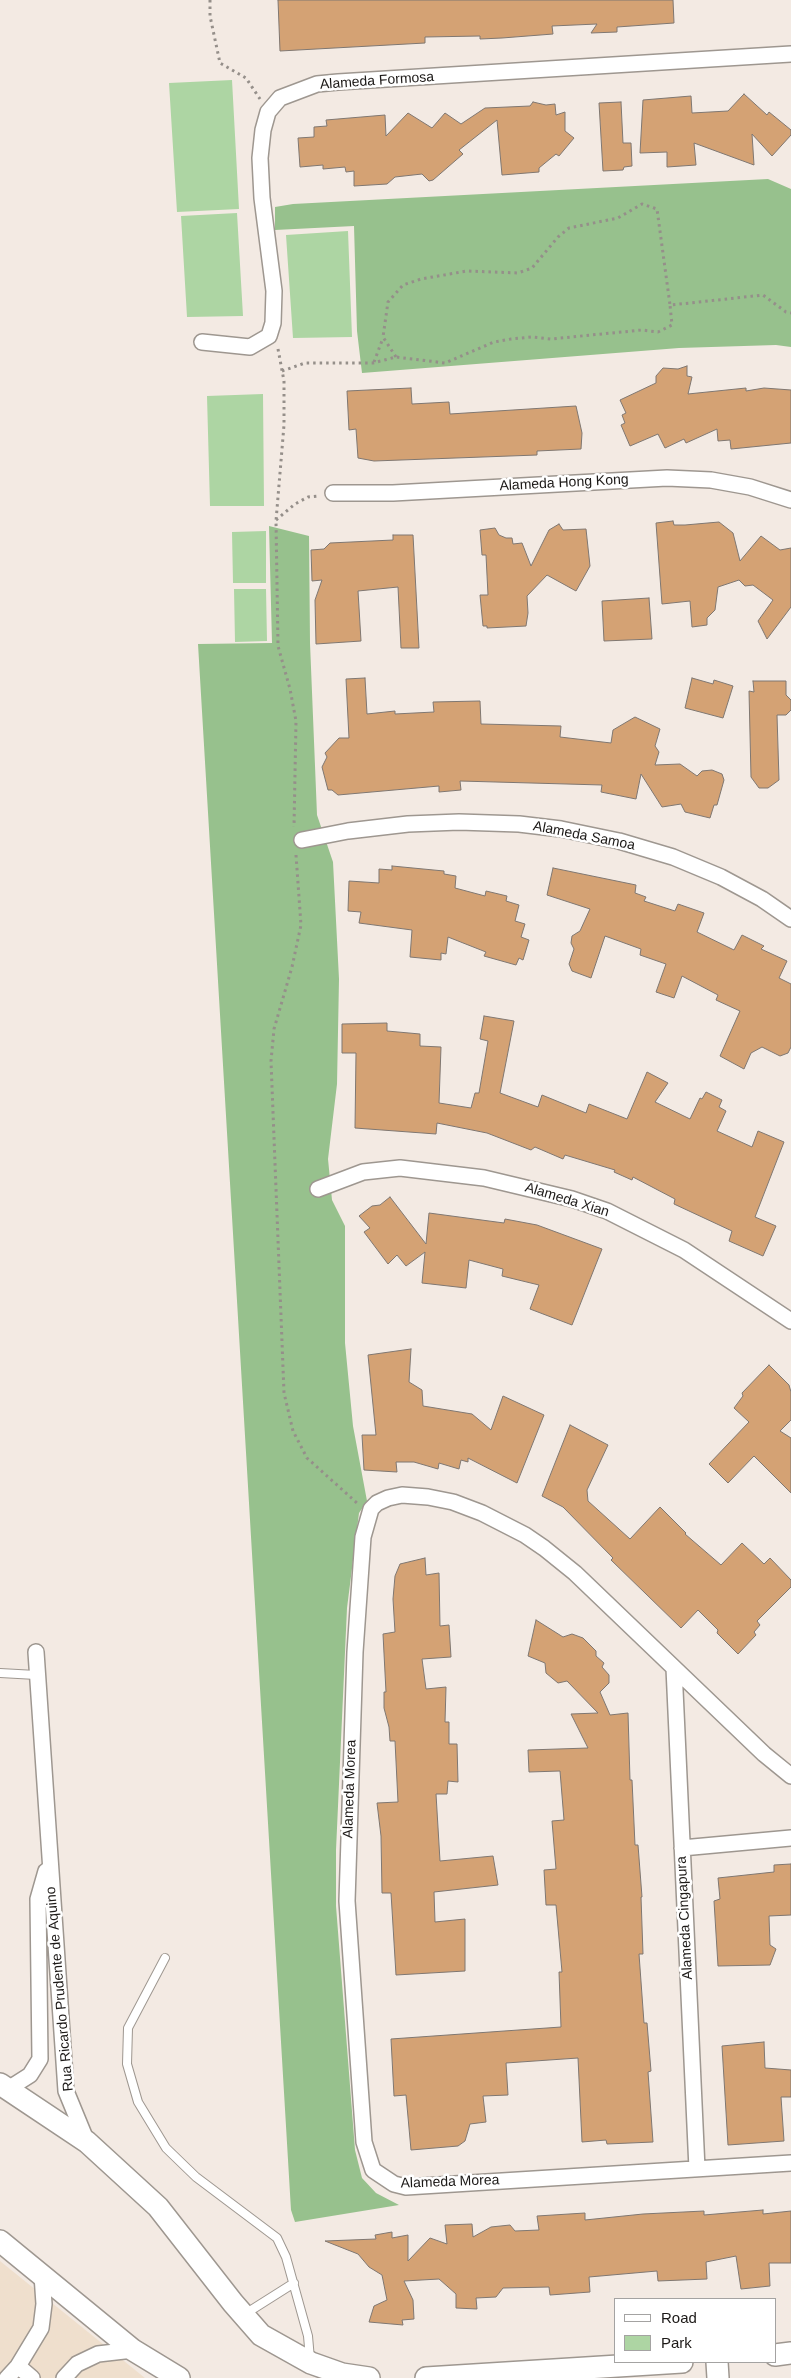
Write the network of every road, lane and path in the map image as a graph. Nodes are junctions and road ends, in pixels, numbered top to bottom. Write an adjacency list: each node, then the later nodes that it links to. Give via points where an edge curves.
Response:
1 (210, 0): 3 (path, via 210,16 220,63 246,78)
2 (791, 54): 3 (street, Alameda Formosa, via 324,83 280,98)
3 (268, 112): 6 (street, via 260,158 274,291)
4 (670, 305): 5 (path, via 763,295 786,312); 7 (path, via 657,208 642,204 618,218 569,228 532,268 518,273 467,271 403,285 388,302); 9 (path, via 672,325 658,332 642,330 551,339 511,339 494,342 445,363)
5 (791, 312)
6 (273, 324): 8 (street, via 269,336 250,347); 11 (path)
7 (383, 337): 9 (path); 10 (path)
8 (202, 342)
9 (396, 357): 10 (path)
10 (374, 363): 11 (path, via 305,363)
11 (282, 370): 14 (path, via 284,425)
12 (333, 493): 13 (street, Alameda Hong Kong, via 393,493 667,478 711,480 750,487); 14 (path, via 295,504)
13 (791, 500)
14 (276, 521): 15 (path, via 278,646 296,721)
15 (297, 840): 16 (street, Alameda Samoa, via 408,824 476,822 561,829 673,857 745,890); 19 (path, via 301,925 274,1029 271,1061 284,1393 293,1431 307,1458)
16 (791, 919)
17 (318, 1189): 18 (street, Alameda Xian, via 363,1172 400,1168 484,1178 564,1197 608,1211 684,1250)
18 (791, 1321)
19 (369, 1514): 21 (street, via 383,1500 402,1495 420,1496 453,1502 508,1525 544,1548); 32 (street, Alameda Morea, via 363,1538 355,1652 347,1901 364,2142 373,2170 394,2184 406,2187)
20 (36, 1652): 23 (street, Rua Ricardo Prudente de Aquino)
21 (674, 1668): 24 (street); 26 (street, Alameda Cingapura)
22 (0, 1674): 23 (lane)
23 (36, 1674): 27 (street, Rua Ricardo Prudente de Aquino)
24 (791, 1776)
25 (791, 1838): 26 (street)
26 (682, 1848): 32 (street, Alameda Cingapura)
27 (49, 1863): 29 (street, Rua Ricardo Prudente de Aquino, via 38,1899 40,2059 30,2075); 30 (street, Rua Ricardo Prudente de Aquino, via 66,2091)
28 (165, 1958): 35 (lane, via 128,2028 126,2064 138,2102 166,2148 196,2177 277,2238)
29 (3, 2089): 30 (main road)
30 (87, 2142): 36 (main road, via 158,2207)
31 (791, 2163): 32 (street, Alameda Morea)
32 (697, 2169)
33 (0, 2240): 34 (main road)
34 (42, 2274): 37 (main road); 43 (street, via 44,2304 41,2328)
35 (294, 2283): 36 (lane); 42 (lane, via 308,2336)
36 (244, 2315): 42 (main road, via 261,2335)
37 (133, 2350): 46 (street, via 98,2354 77,2364); 47 (main road)
38 (791, 2353): 39 (main road)
39 (776, 2355)
40 (666, 2363): 49 (main road)
41 (717, 2363): 50 (main road)
42 (311, 2364): 48 (main road)
43 (18, 2366): 44 (street); 45 (street)
44 (7, 2378)
45 (32, 2378)
46 (64, 2378)
47 (179, 2378)
48 (369, 2378)
49 (426, 2378)
50 (718, 2378)

